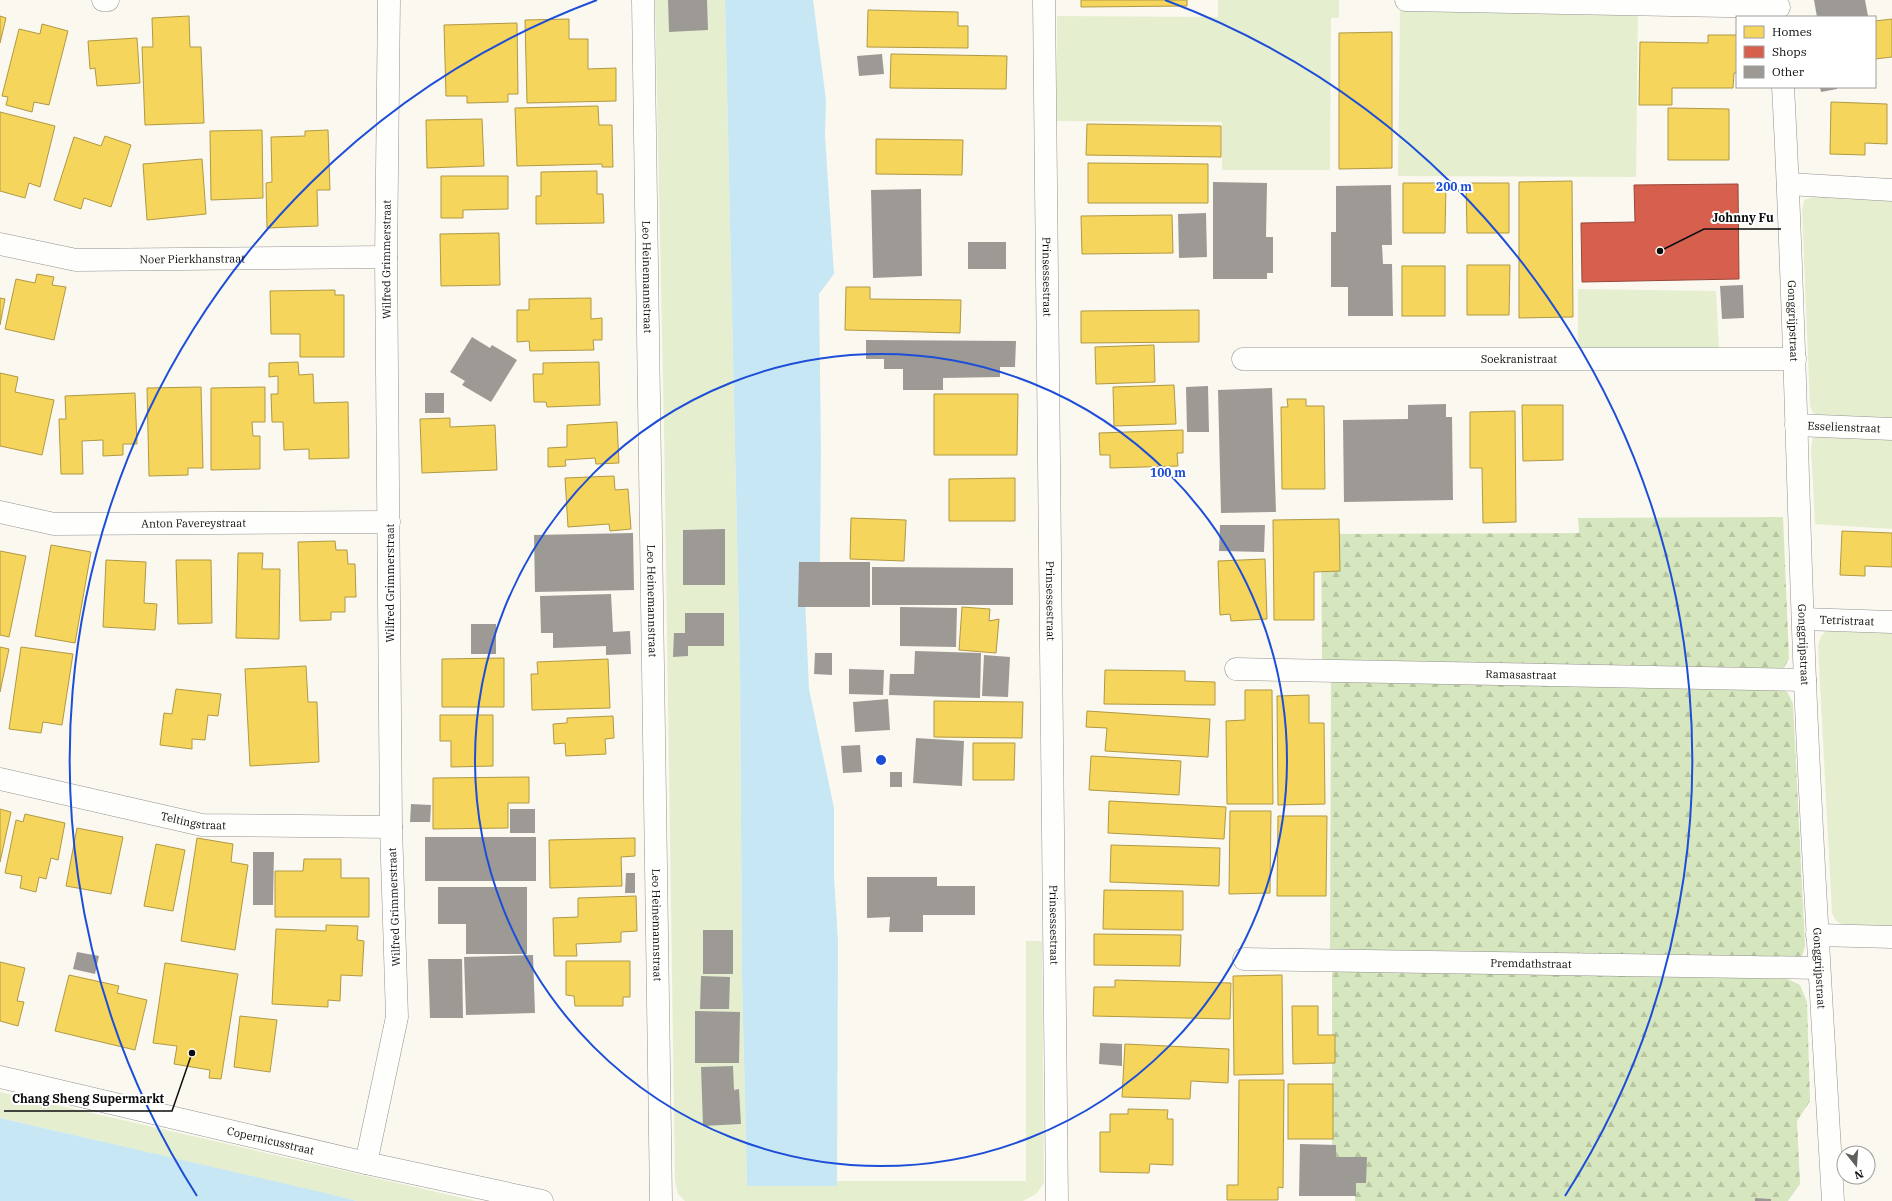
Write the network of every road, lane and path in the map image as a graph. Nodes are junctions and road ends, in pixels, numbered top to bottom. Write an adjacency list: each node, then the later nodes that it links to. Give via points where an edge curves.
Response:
1 (103, 0): 2 (street)
2 (108, 0)
3 (389, 0): 12 (street, Wilfred Grimmerstraat)
4 (643, 0): 32 (street, Leo Heinemannstraat)
5 (1044, 0): 33 (street, Prinsessestraat)
6 (1406, 0): 7 (street)
7 (1779, 8)
8 (1783, 88): 9 (street, Gonggrijpstraat)
9 (1788, 184): 10 (street); 13 (street, Gonggrijpstraat)
10 (1892, 190)
11 (0, 244): 12 (street, Noer Pierkhanstraat, via 76,260)
12 (386, 257): 18 (street, Wilfred Grimmerstraat)
13 (1795, 359): 14 (street, Soekranistraat); 15 (street, Gonggrijpstraat)
14 (1243, 360)
15 (1796, 425): 16 (street, Esselienstraat); 19 (street, Gonggrijpstraat)
16 (1892, 429)
17 (0, 512): 18 (street, Anton Favereystraat, via 54,524)
18 (389, 522): 24 (street, Wilfred Grimmerstraat)
19 (1803, 619): 20 (street, Tetristraat); 22 (street, Gonggrijpstraat)
20 (1892, 622)
21 (1236, 669): 22 (street, Ramasastraat)
22 (1805, 680): 25 (street, Gonggrijpstraat)
23 (0, 779): 24 (street, Teltingstraat, via 202,825)
24 (391, 827): 30 (street, Wilfred Grimmerstraat, via 397,1017)
25 (1817, 935): 26 (street); 28 (street, Gonggrijpstraat)
26 (1892, 937)
27 (1244, 960): 28 (street, Premdathstraat)
28 (1819, 968): 34 (street, Gonggrijpstraat)
29 (0, 1077): 30 (street, Copernicusstraat)
30 (366, 1163): 31 (street, Copernicusstraat)
31 (542, 1201)
32 (661, 1201)
33 (1057, 1201)
34 (1832, 1201)

